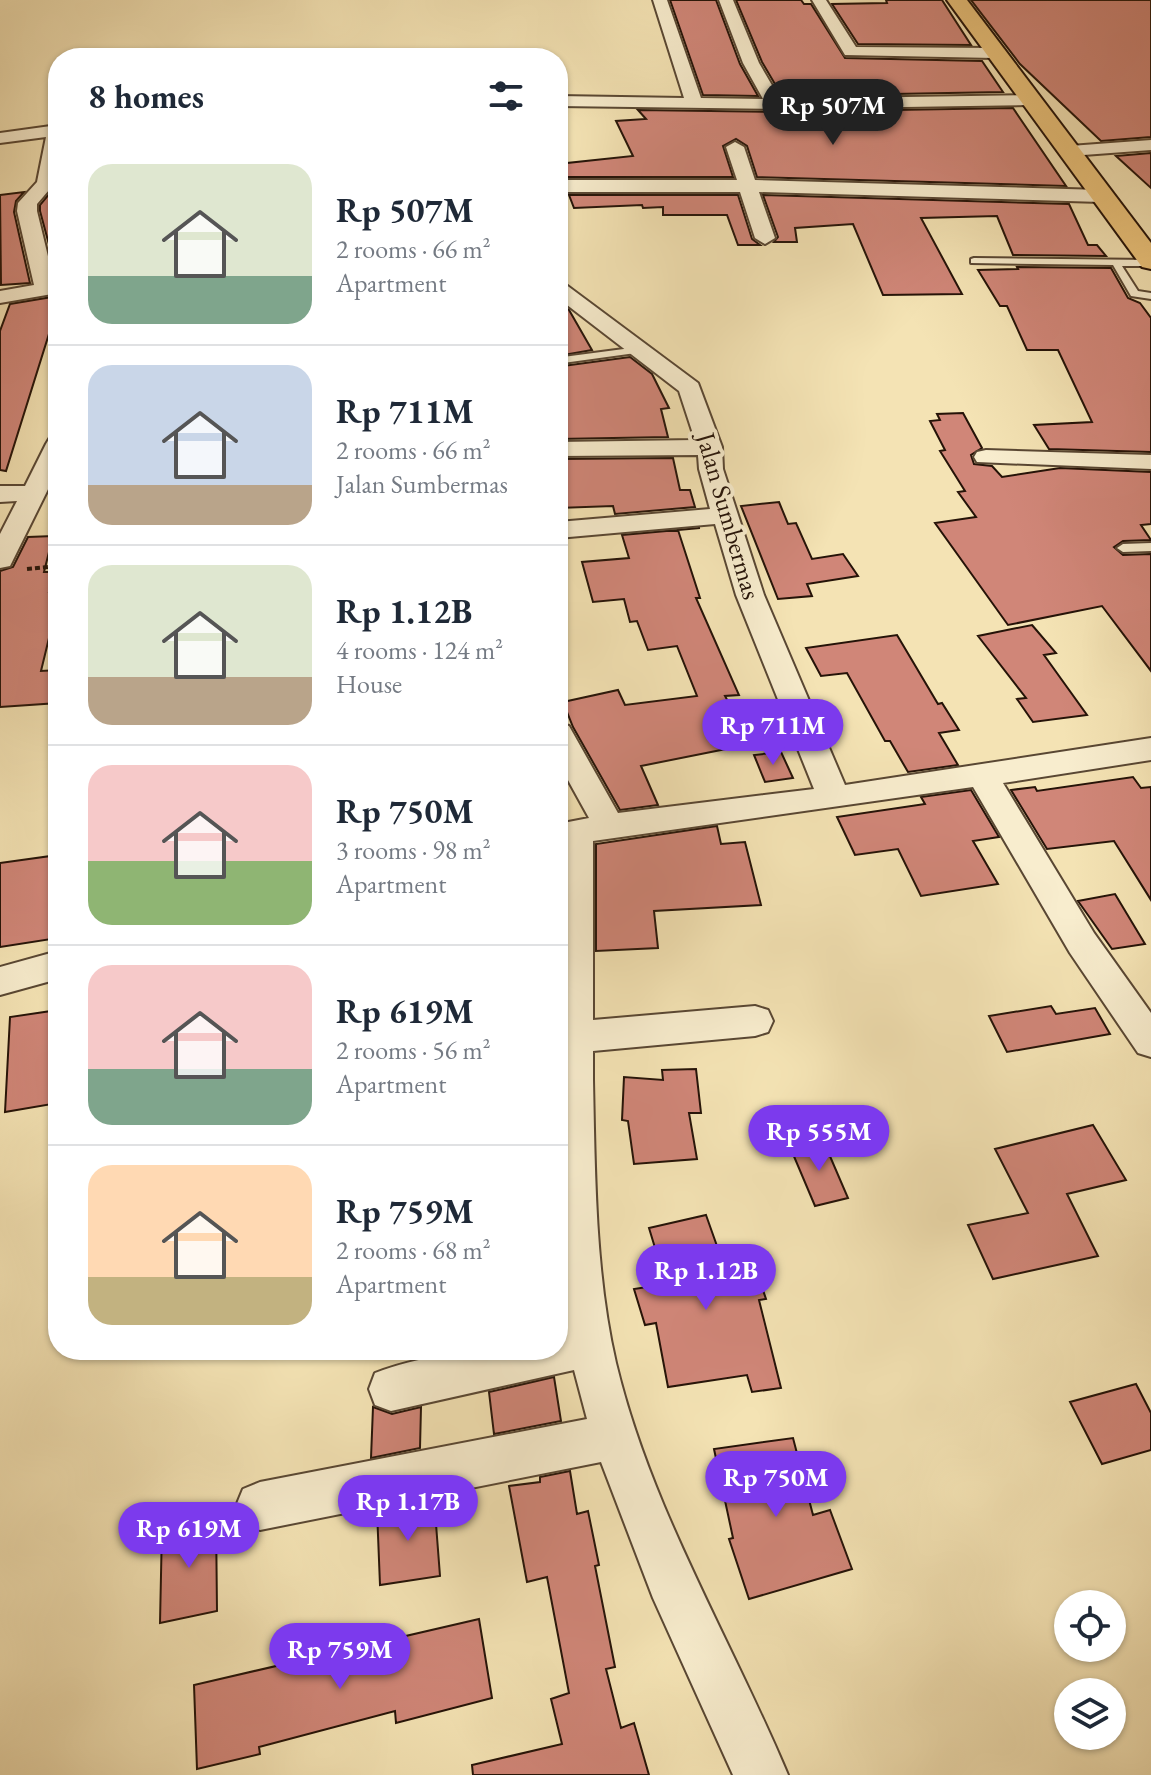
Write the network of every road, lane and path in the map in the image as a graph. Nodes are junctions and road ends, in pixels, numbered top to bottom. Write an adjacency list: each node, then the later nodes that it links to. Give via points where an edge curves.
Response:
1 (660, 0): 8 (street)
2 (726, 0): 9 (street)
3 (819, 0): 5 (street, via 851,52)
4 (957, 0): 5 (highway)
5 (994, 53): 6 (highway)
6 (1030, 100): 9 (street); 14 (highway)
7 (568, 101): 8 (street)
8 (694, 103): 9 (street)
9 (774, 104)
10 (48, 131): 11 (street)
11 (0, 138)
12 (1151, 145): 14 (street)
13 (735, 147): 17 (street)
14 (1070, 151): 18 (highway)
15 (48, 173): 23 (street, via 27,211)
16 (568, 186): 17 (street)
17 (750, 186): 18 (street); 19 (street)
18 (1101, 196): 21 (highway)
19 (765, 238)
20 (974, 261): 22 (lane)
21 (1151, 262): 22 (lane)
22 (1116, 263): 26 (lane, via 1135,294)
23 (48, 278)
24 (48, 289): 27 (street)
25 (568, 295): 28 (street, Jalan Sumbermas)
26 (1151, 296)
27 (0, 297)
28 (599, 316): 29 (street); 30 (street, Jalan Sumbermas)
29 (572, 320)
30 (639, 350): 31 (lane); 32 (street, Jalan Sumbermas, via 690,388)
31 (568, 359)
32 (710, 447): 33 (street); 39 (street, Jalan Sumbermas)
33 (568, 449)
34 (986, 457): 35 (street)
35 (1151, 462)
36 (48, 467): 37 (street)
37 (34, 493): 38 (street); 43 (street)
38 (0, 494)
39 (725, 515): 40 (street); 47 (street, Jalan Sumbermas, via 750,595)
40 (568, 529)
41 (1151, 547): 42 (lane)
42 (1123, 548)
43 (0, 558)
44 (1151, 749): 46 (street)
45 (568, 774): 48 (street)
46 (982, 775): 47 (street); 53 (street, via 1082,943)
47 (834, 798): 48 (street)
48 (581, 831): 52 (street)
49 (48, 968): 50 (street)
50 (0, 981)
51 (755, 1021): 52 (street)
52 (575, 1037): 54 (street)
53 (1151, 1042)
54 (568, 1130)
55 (568, 1172): 56 (street)
56 (592, 1345): 57 (street); 60 (street)
57 (568, 1350)
58 (523, 1360): 59 (street)
59 (391, 1389)
60 (616, 1436): 61 (street); 62 (street, via 679,1606)
61 (260, 1506)
62 (761, 1775)

